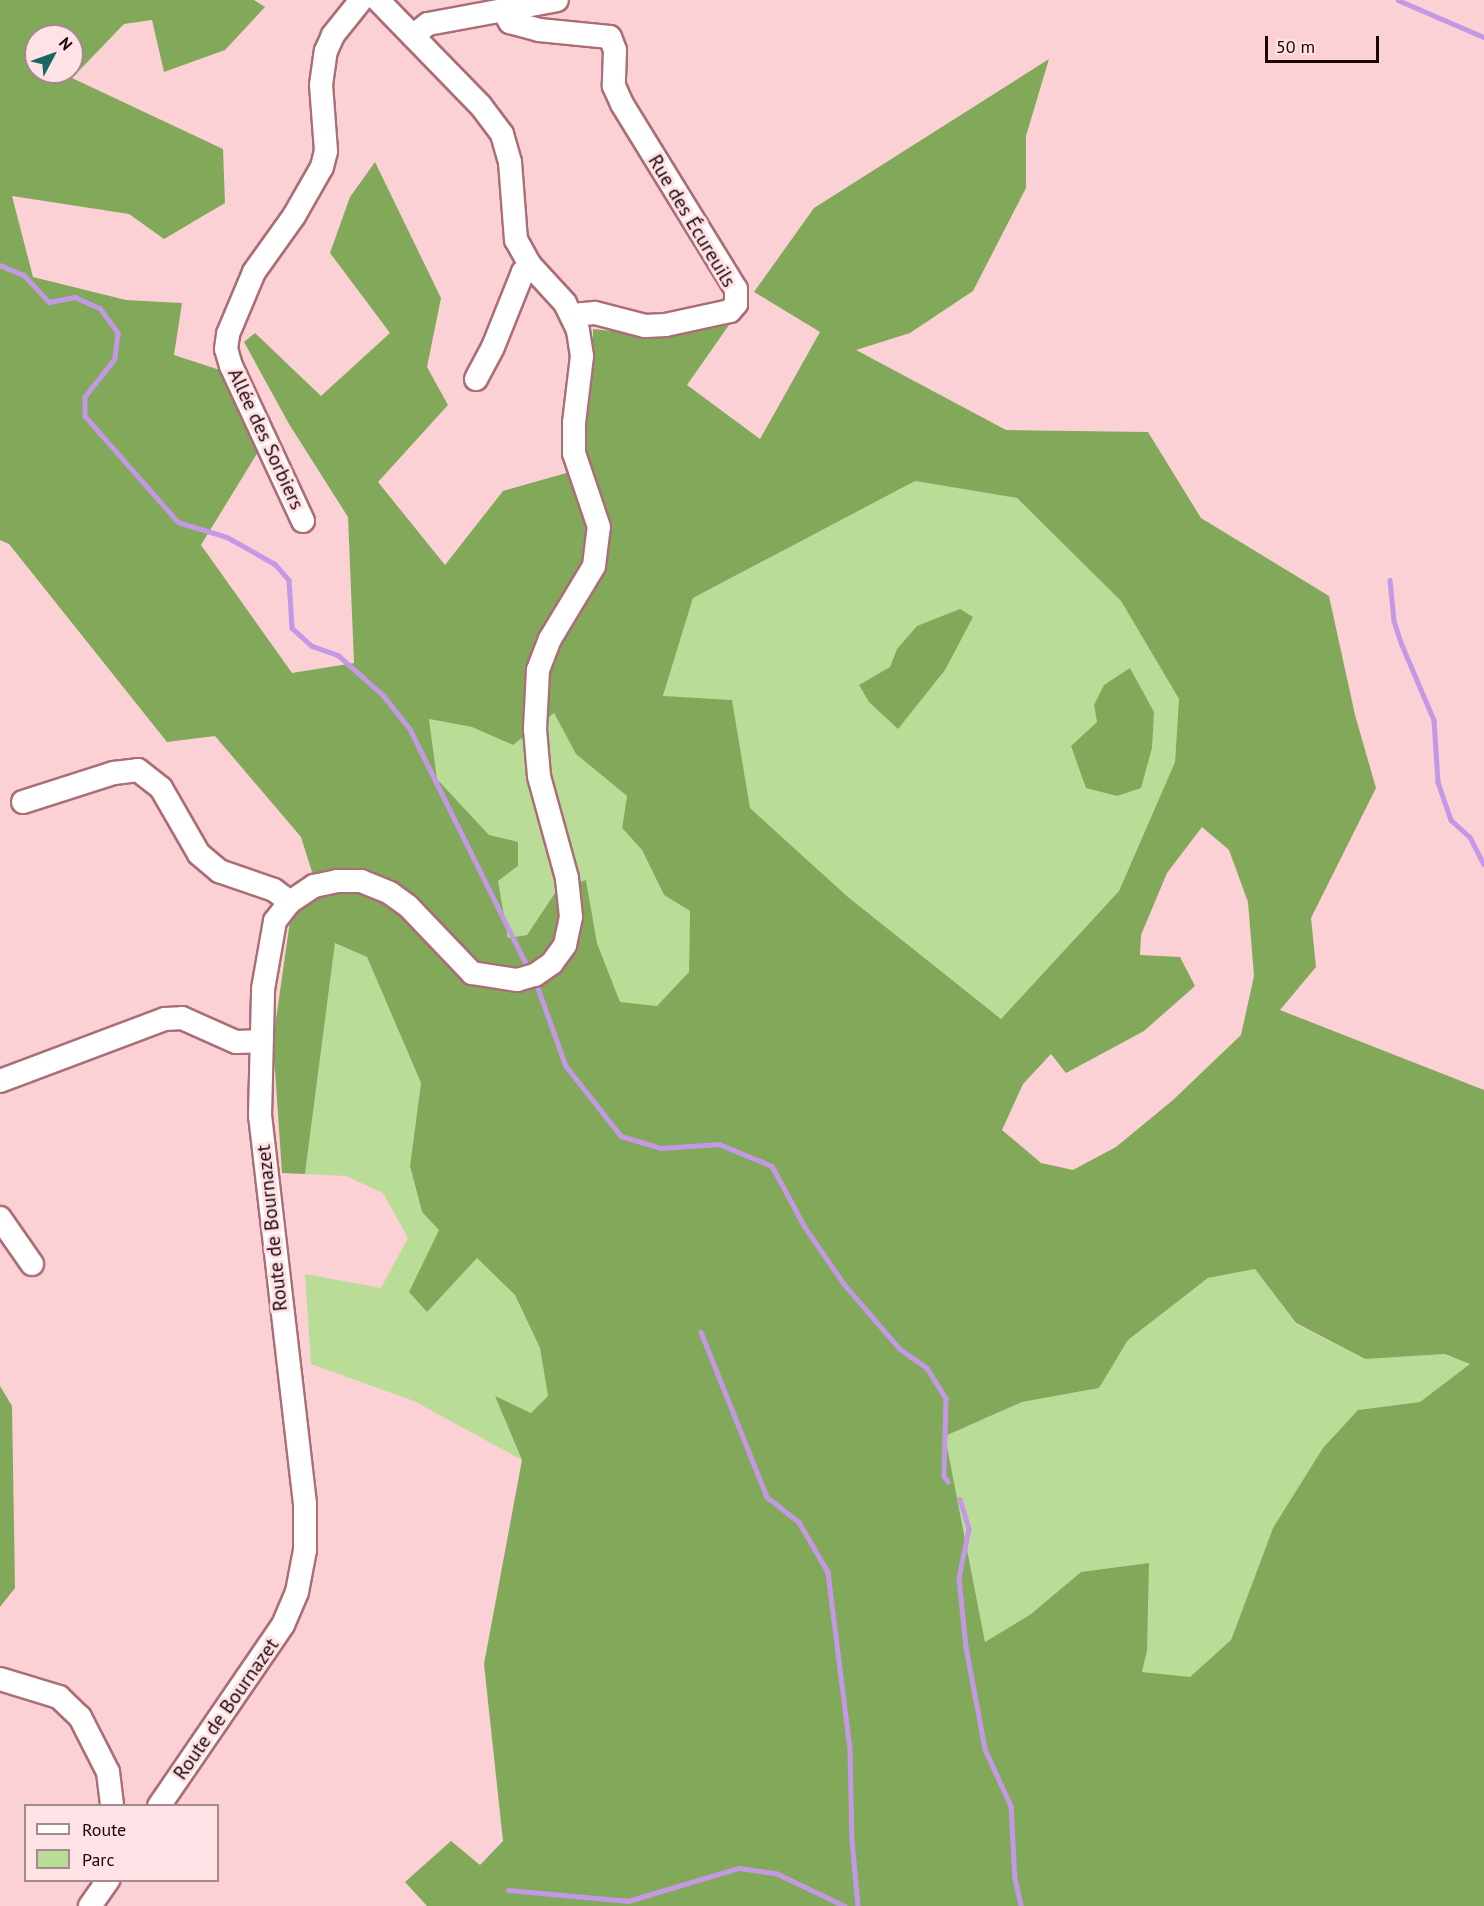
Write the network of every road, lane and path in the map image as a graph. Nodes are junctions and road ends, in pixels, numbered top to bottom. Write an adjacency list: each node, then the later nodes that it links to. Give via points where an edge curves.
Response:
1 (361, 0): 9 (street, Allée des Sorbiers, via 333,35 326,51 321,85 326,152 322,166 294,216 254,272 228,334 226,349)
2 (378, 0): 5 (street)
3 (557, 0): 4 (street)
4 (504, 12): 5 (street, via 428,24); 7 (street, Rue des Écureuils, via 510,22 539,30 610,37 615,50 614,86 633,125 736,289 736,304 714,316 666,325 645,326 595,313)
5 (413, 36): 6 (street, via 502,134 510,162 516,240)
6 (530, 265): 7 (street, via 558,293); 8 (street, via 523,272)
7 (572, 315): 11 (street, Route de Bournazet, via 582,356 573,423 574,453 599,527 594,566 550,639 538,670 536,729 539,776 567,878 571,917 565,945 552,963 535,975 517,980 472,973 408,906 390,893 361,881 337,880 314,886)
8 (476, 380)
9 (303, 521)
10 (23, 802): 11 (street, via 114,773 138,770 161,788 199,854 219,871 274,890)
11 (290, 902): 12 (street, Route de Bournazet, via 270,937)
12 (259, 1041): 13 (street, via 236,1042 182,1018 165,1019); 18 (street, Route de Bournazet, via 265,1179 305,1503 305,1550 297,1592 283,1625)
13 (0, 1082)
14 (0, 1218): 15 (street)
15 (32, 1264)
16 (0, 1678): 17 (street, via 59,1697 80,1717 108,1772)
17 (112, 1804)
18 (160, 1804)
19 (107, 1882): 20 (street)
20 (90, 1906)

